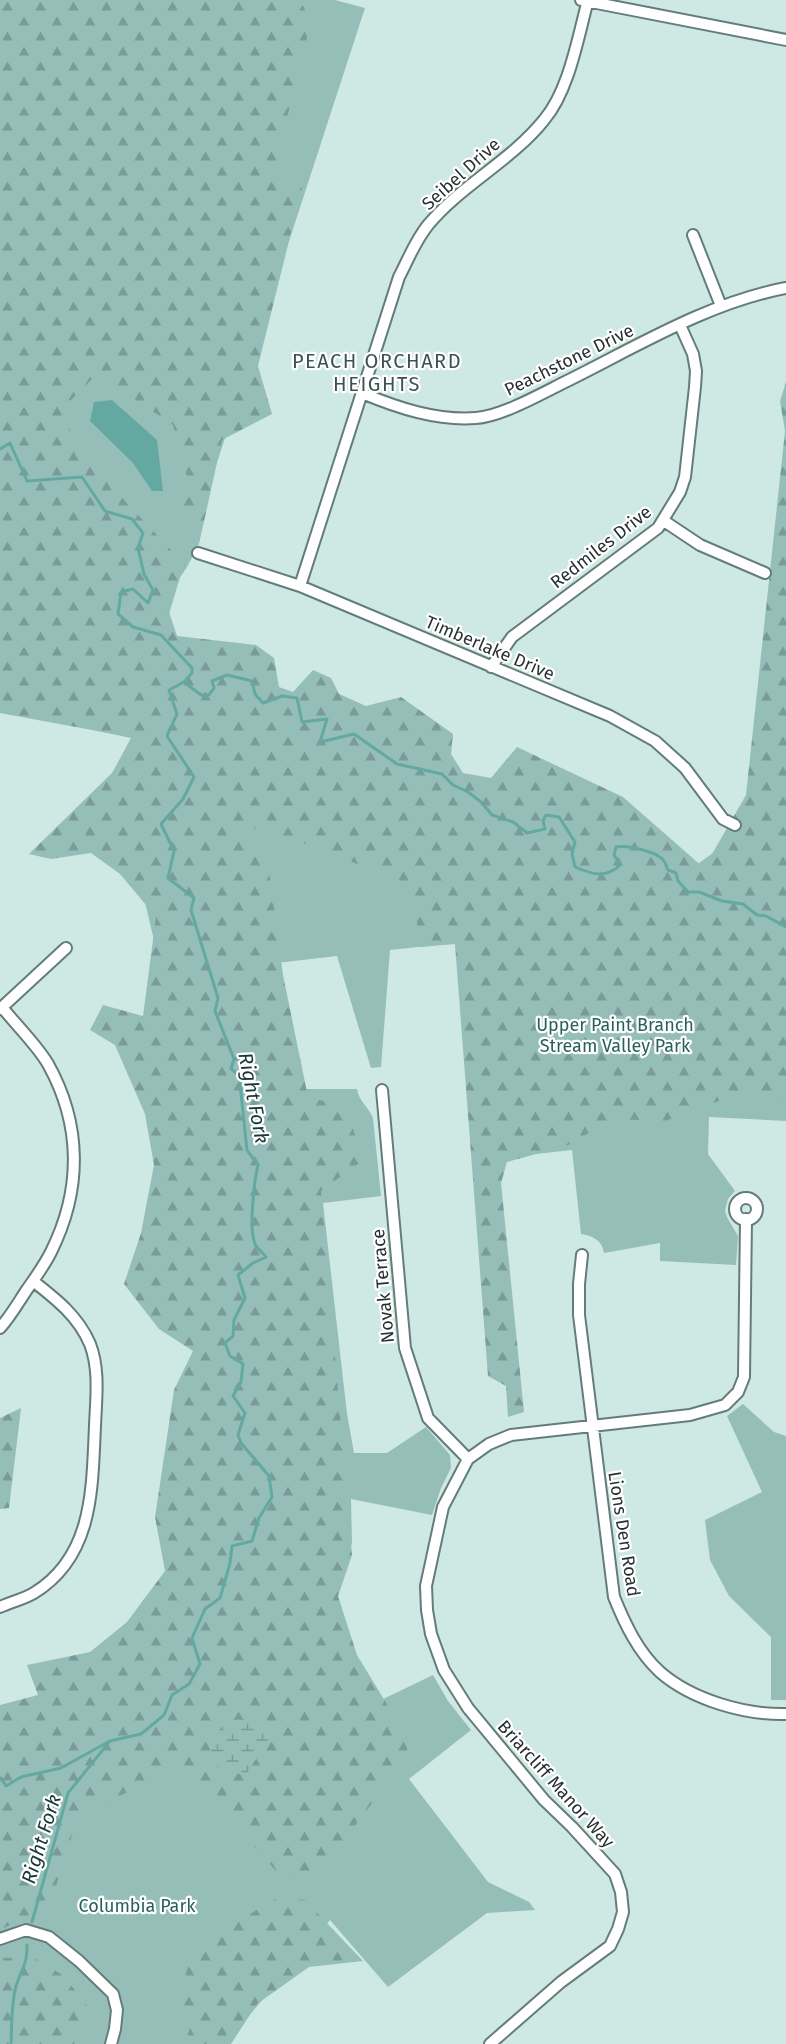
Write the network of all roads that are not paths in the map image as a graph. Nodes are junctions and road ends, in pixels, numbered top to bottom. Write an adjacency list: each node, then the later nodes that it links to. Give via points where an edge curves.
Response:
1 (586, 1): 2 (street); 7 (street, Seibel Drive, via 562,91 545,120 447,206 418,240 399,278)
2 (786, 40)
3 (693, 235): 5 (street)
4 (786, 288): 5 (street, Peachstone Drive)
5 (721, 306): 6 (street, Peachstone Drive)
6 (680, 325): 7 (street, Peachstone Drive, via 542,393 480,418 438,417); 8 (street, Redmiles Drive, via 693,354 696,387 685,477)
7 (362, 393): 11 (street, Seibel Drive)
8 (664, 521): 10 (street, via 700,545); 12 (street, Redmiles Drive, via 512,637)
9 (198, 553): 11 (street, Timberlake Drive)
10 (765, 573)
11 (300, 586): 12 (street, Timberlake Drive)
12 (491, 667): 13 (street, Timberlake Drive, via 610,716 648,737 685,768 723,819)
13 (735, 825)
14 (66, 948): 15 (street)
15 (1, 1008): 19 (street, via 47,1063 64,1098 73,1132 72,1189 63,1224)
16 (382, 1090): 22 (street, Novak Terrace, via 405,1348 428,1418)
17 (746, 1219): 21 (street, Briarcliff Manor Way, via 744,1377 738,1392 725,1405 690,1414)
18 (582, 1255): 21 (street, Lions Den Road, via 579,1315)
19 (33, 1281): 20 (street); 23 (street, via 72,1314 90,1345 97,1375 92,1487 88,1513 74,1551 52,1579 33,1594)
20 (0, 1328)
21 (591, 1424): 22 (street, Briarcliff Manor Way, via 511,1435); 24 (street, Lions Den Road, via 614,1597 636,1642 661,1673 708,1699 735,1709)
22 (468, 1459): 27 (street, Briarcliff Manor Way, via 444,1507 434,1546 426,1586 431,1634 444,1670 468,1708 544,1800 615,1874 623,1912 610,1946 561,1982)
23 (0, 1607)
24 (786, 1714)
25 (0, 1939): 26 (street, via 26,1930 49,1937 79,1961 113,1995 117,2010)
26 (111, 2044)
27 (490, 2044)

